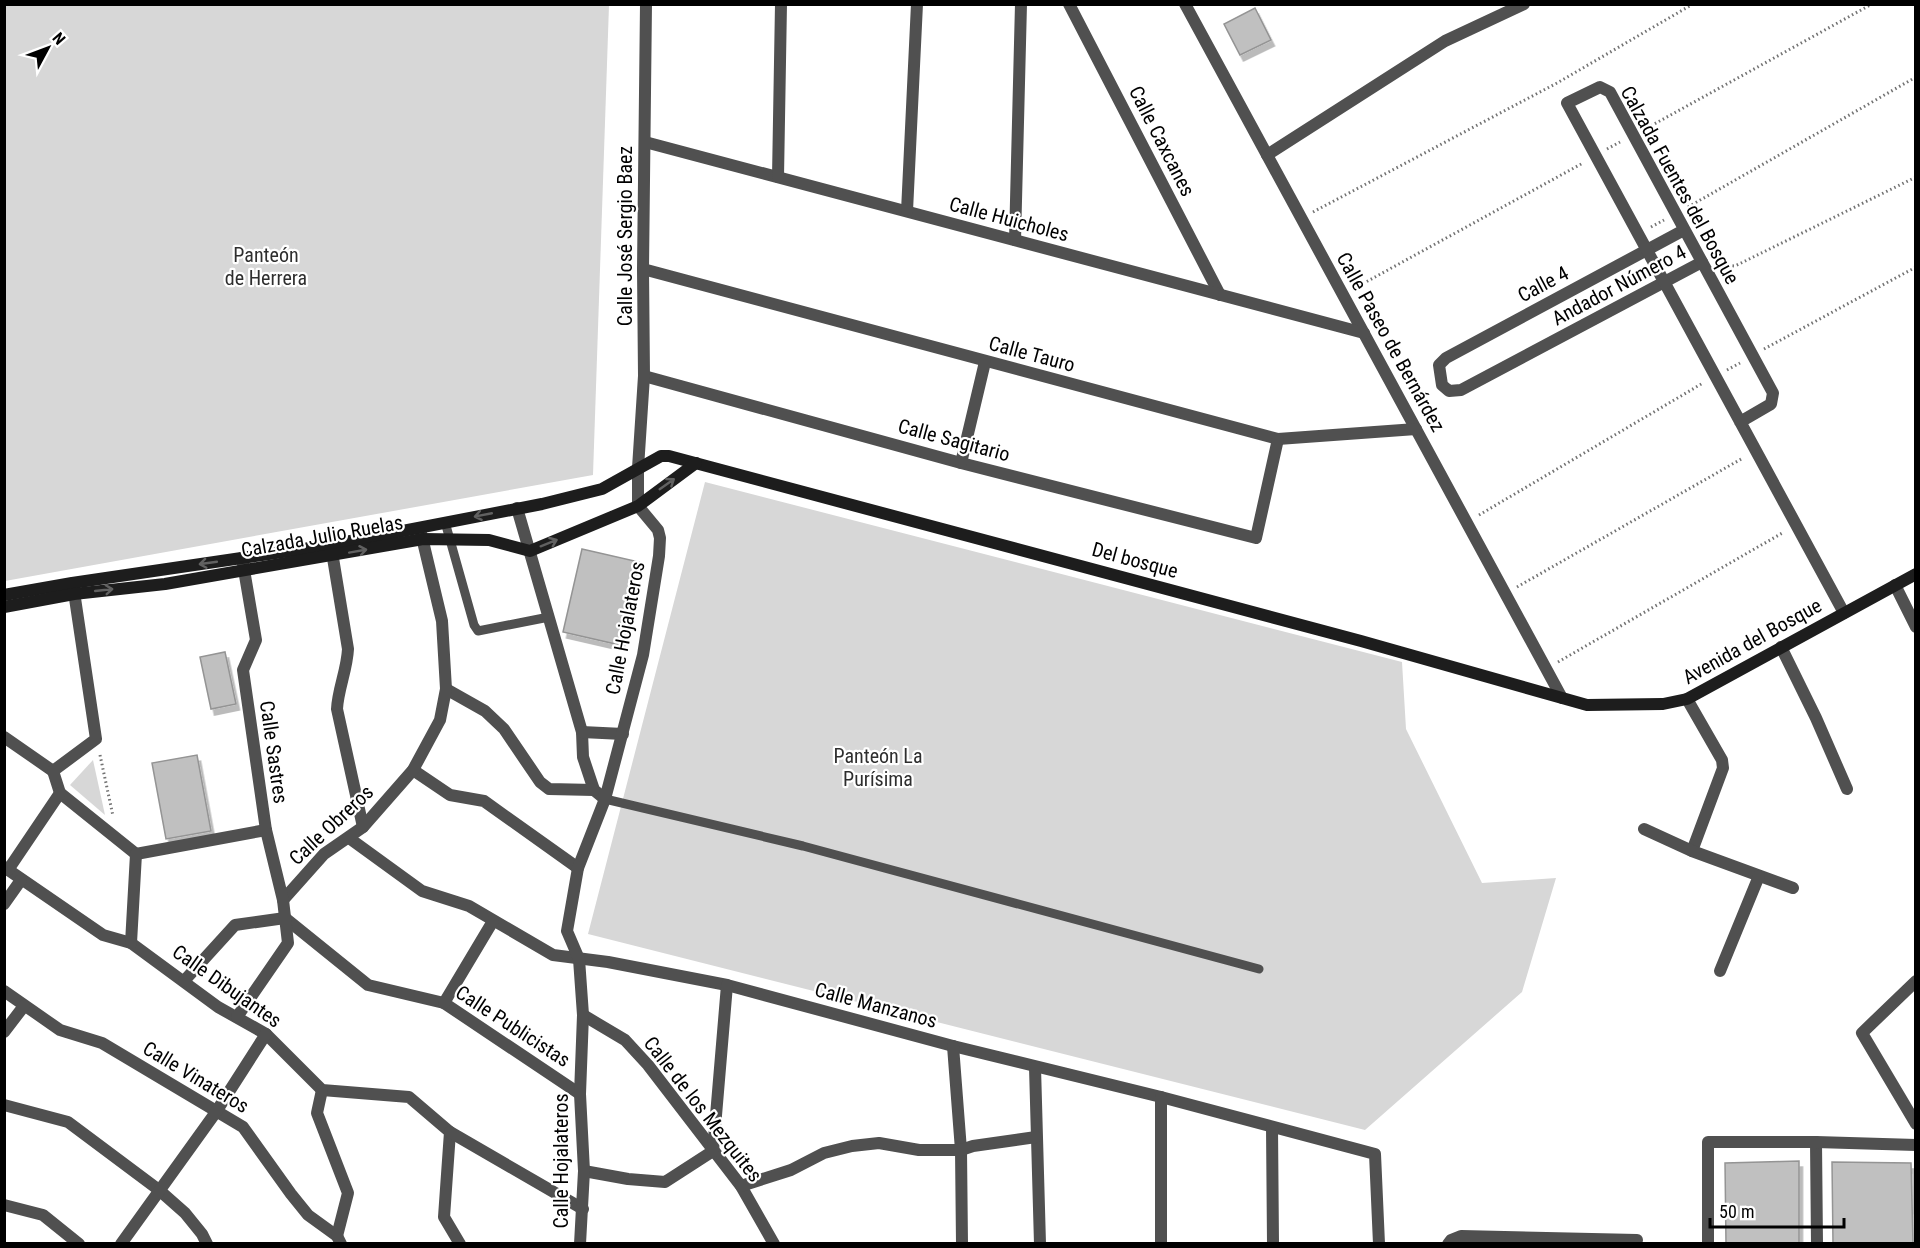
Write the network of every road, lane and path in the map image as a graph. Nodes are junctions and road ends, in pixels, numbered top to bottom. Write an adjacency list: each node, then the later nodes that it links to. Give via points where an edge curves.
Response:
1 (646, 4): 12 (street, Calle José Sergio Baez)
2 (781, 4): 15 (street)
3 (917, 4): 17 (street)
4 (1021, 4): 22 (street)
5 (1069, 4): 28 (street, Calle Caxcanes)
6 (1185, 4): 13 (street, Calle Paseo de Bernárdez)
7 (1524, 4): 13 (street, via 1445,41)
8 (1693, 4): 19 (path, via 1557,83)
9 (1872, 4): 11 (path)
10 (1916, 77): 18 (path)
11 (1633, 135): 14 (path); 14 (street, Calzada Fuentes del Bosque, via 1610,92 1599,87 1567,103); 18 (street, Calzada Fuentes del Bosque)
12 (645, 142): 15 (street, Calle Huicholes); 26 (street, Calle José Sergio Baez)
13 (1267, 155): 19 (street, Calle Paseo de Bernárdez)
14 (1595, 156): 21 (street, Calzada Fuentes del Bosque); 29 (path)
15 (778, 177): 17 (street, Calle Huicholes)
16 (1916, 177): 24 (path, Andador Número 4, via 1735,267)
17 (907, 212): 22 (street, Calle Huicholes)
18 (1676, 214): 20 (street, Calzada Fuentes del Bosque); 21 (path)
19 (1301, 218): 29 (street, Calle Paseo de Bernárdez)
20 (1684, 230): 23 (street, Calle 4); 24 (street, Calzada Fuentes del Bosque)
21 (1638, 235): 23 (street, Calzada Fuentes del Bosque)
22 (1015, 240): 28 (street, Calle Huicholes)
23 (1646, 250): 27 (street, Calzada Fuentes del Bosque); 35 (street, Calle 4, via 1446,358 1438,365)
24 (1702, 262): 27 (street, Andador Número 4); 31 (street, Calzada Fuentes del Bosque)
25 (1916, 267): 31 (path)
26 (643, 269): 32 (street, Calle Tauro); 33 (street, Calle José Sergio Baez)
27 (1664, 283): 34 (street, Calzada Fuentes del Bosque); 35 (street, Andador Número 4, via 1461,390 1449,391)
28 (1220, 295): 30 (street, Calle Huicholes)
29 (1343, 295): 30 (street, Calle Paseo de Bernárdez)
30 (1364, 333): 37 (street, Calle Paseo de Bernárdez)
31 (1752, 356): 34 (path); 36 (street, Calzada Fuentes del Bosque, via 1773,393 1771,404)
32 (985, 362): 38 (street, Calle Tauro); 41 (street)
33 (644, 376): 41 (street, Calle Sagitario); 42 (street, Calle José Sergio Baez)
34 (1715, 376): 36 (street, Calzada Fuentes del Bosque); 46 (path)
35 (1442, 385)
36 (1740, 422): 39 (street, Calzada Fuentes del Bosque)
37 (1416, 429): 38 (street, Calle Tauro); 46 (street, Calle Paseo de Bernárdez)
38 (1278, 439): 41 (street, Calle Sagitario, via 1256,538)
39 (1755, 451): 47 (street, Calzada Fuentes del Bosque); 56 (path)
40 (696, 463): 42 (main road, Del bosque, via 661,456); 43 (main road, one-way to 40); 65 (main road, Del bosque)
41 (961, 463)
42 (638, 468): 43 (street); 44 (main road, Calzada Julio Ruelas, via 602,489)
43 (638, 506): 51 (main road, one-way to 43); 68 (street, Calle Hojalateros, via 658,530 659,556 643,656)
44 (517, 508): 45 (main road, Calzada Julio Ruelas, one-way to 45); 51 (street, Calle Hojalateros)
45 (446, 522): 48 (main road, Calzada Julio Ruelas); 49 (lane)
46 (1467, 522): 56 (street, Calle Paseo de Bernárdez)
47 (1796, 525): 59 (street, Calzada Fuentes del Bosque); 63 (path)
48 (421, 533): 49 (main road, Calzada Julio Ruelas); 50 (main road, Calzada Julio Ruelas); 64 (street, Calle Obreros, via 442,621)
49 (450, 539): 51 (main road, Calzada Julio Ruelas, via 489,540); 60 (lane, via 478,631)
50 (332, 550): 52 (main road, Calzada Julio Ruelas); 77 (street, via 348,649 337,710)
51 (530, 551): 60 (street, Calle Hojalateros)
52 (243, 564): 55 (main road, Calzada Julio Ruelas); 79 (street, Calle Sastres, via 256,640 243,670)
53 (1916, 574): 54 (main road, Avenida del Bosque)
54 (1895, 585): 59 (main road, Avenida del Bosque); 61 (street)
55 (73, 588): 57 (main road, Calzada Julio Ruelas); 58 (main road, Calzada Julio Ruelas); 70 (street)
56 (1505, 593): 63 (street, Calle Paseo de Bernárdez)
57 (4, 595)
58 (4, 607)
59 (1844, 613): 62 (main road, Avenida del Bosque)
60 (549, 617): 67 (street, Calle Hojalateros)
61 (1916, 627)
62 (1781, 647): 66 (main road, Avenida del Bosque); 73 (street)
63 (1546, 669): 65 (street, Calle Paseo de Bernárdez)
64 (446, 689): 71 (street, Calle Obreros, via 440,720); 74 (street, via 485,711 504,729 549,789)
65 (1562, 698): 66 (main road, Avenida del Bosque, via 1587,705 1663,704)
66 (1687, 699): 82 (street, via 1723,768)
67 (582, 732): 68 (street); 74 (street, Calle Hojalateros, via 583,757)
68 (623, 734): 76 (street, Calle Hojalateros)
69 (4, 737): 72 (street)
70 (96, 739): 72 (street); 81 (path)
71 (413, 770): 77 (street, Calle Obreros); 84 (street, via 450,795 484,801)
72 (53, 771): 75 (street)
73 (1847, 789)
74 (594, 790): 76 (street)
75 (60, 793): 81 (street); 85 (street)
76 (605, 799): 84 (street, Calle Hojalateros); 95 (lane, via 803,846)
77 (363, 827): 80 (street, Calle Obreros)
78 (1644, 829): 82 (street)
79 (266, 830): 83 (street); 89 (street, Calle Sastres)
80 (349, 838): 89 (street, Calle Obreros, via 324,854); 92 (street, Calle Manzanos, via 422,891 469,906)
81 (118, 840): 83 (street)
82 (1692, 851): 86 (street)
83 (136, 854): 93 (street)
84 (578, 868): 94 (street, Calle Hojalateros, via 567,931)
85 (6, 869): 87 (street, Calle Dibujantes)
86 (1759, 876): 88 (street); 96 (street)
87 (21, 880): 90 (street); 93 (street, Calle Dibujantes, via 103,935)
88 (1793, 888)
89 (283, 900): 91 (street, Calle Sastres)
90 (4, 904)
91 (285, 918): 97 (street, via 235,925); 101 (street, Calle Publicistas, via 368,985); 104 (street, Calle Sastres, via 288,943)
92 (493, 921): 94 (street, Calle Manzanos, via 553,955); 101 (street)
93 (131, 943): 97 (street, Calle Dibujantes)
94 (579, 959): 99 (street, Calle Manzanos); 103 (street, Calle Hojalateros)
95 (1259, 969)
96 (1720, 971)
97 (184, 981): 104 (street, Calle Dibujantes)
98 (1916, 981): 114 (street, via 1862,1033)
99 (727, 985): 107 (street, Calle Manzanos); 121 (street)
100 (4, 991): 102 (street, Calle Vinateros)
101 (444, 1003): 110 (street, Calle Publicistas)
102 (24, 1006): 105 (street); 113 (street, Calle Vinateros, via 60,1030 102,1043)
103 (584, 1015): 110 (street, Calle Hojalateros); 121 (street, Calle de los Mezquites, via 625,1040)
104 (237, 1017): 106 (street, Calle Dibujantes)
105 (4, 1032)
106 (266, 1034): 109 (street, Calle Dibujantes); 113 (street)
107 (953, 1046): 108 (street, Calle Manzanos); 120 (street)
108 (1035, 1067): 111 (street, Calle Manzanos); 117 (street)
109 (322, 1090): 116 (street, via 409,1097); 127 (street, Calle Vinateros, via 317,1113 348,1193)
110 (580, 1094): 122 (street, Calle Hojalateros)
111 (1161, 1097): 115 (street, Calle Manzanos); 137 (street)
112 (4, 1105): 124 (street, via 68,1122)
113 (216, 1112): 124 (street); 127 (street, Calle Vinateros, via 243,1127 302,1208)
114 (1916, 1124)
115 (1272, 1127): 138 (street); 139 (street, Calle Manzanos, via 1375,1154)
116 (450, 1132): 126 (street); 132 (street, via 444,1217)
117 (1036, 1137): 120 (street); 136 (street)
118 (1816, 1142): 119 (street); 141 (street, via 1708,1142); 142 (street)
119 (1916, 1145)
120 (961, 1150): 123 (street, via 919,1150 879,1143 852,1146); 135 (street)
121 (713, 1151): 122 (street, via 665,1182); 123 (street, Calle de los Mezquites)
122 (584, 1171): 126 (street, Calle Hojalateros)
123 (741, 1186): 134 (street, Calle de los Mezquites)
124 (159, 1190): 130 (street); 131 (street, via 185,1213)
125 (4, 1205): 129 (street, via 43,1215)
126 (583, 1209): 133 (street, Calle Hojalateros)
127 (339, 1240)
128 (1637, 1240): 140 (street, via 1461,1236)
129 (78, 1244)
130 (121, 1244)
131 (207, 1244)
132 (460, 1244)
133 (580, 1244)
134 (774, 1244)
135 (962, 1244)
136 (1040, 1244)
137 (1161, 1244)
138 (1273, 1244)
139 (1379, 1244)
140 (1448, 1244)
141 (1708, 1244)
142 (1817, 1244)

